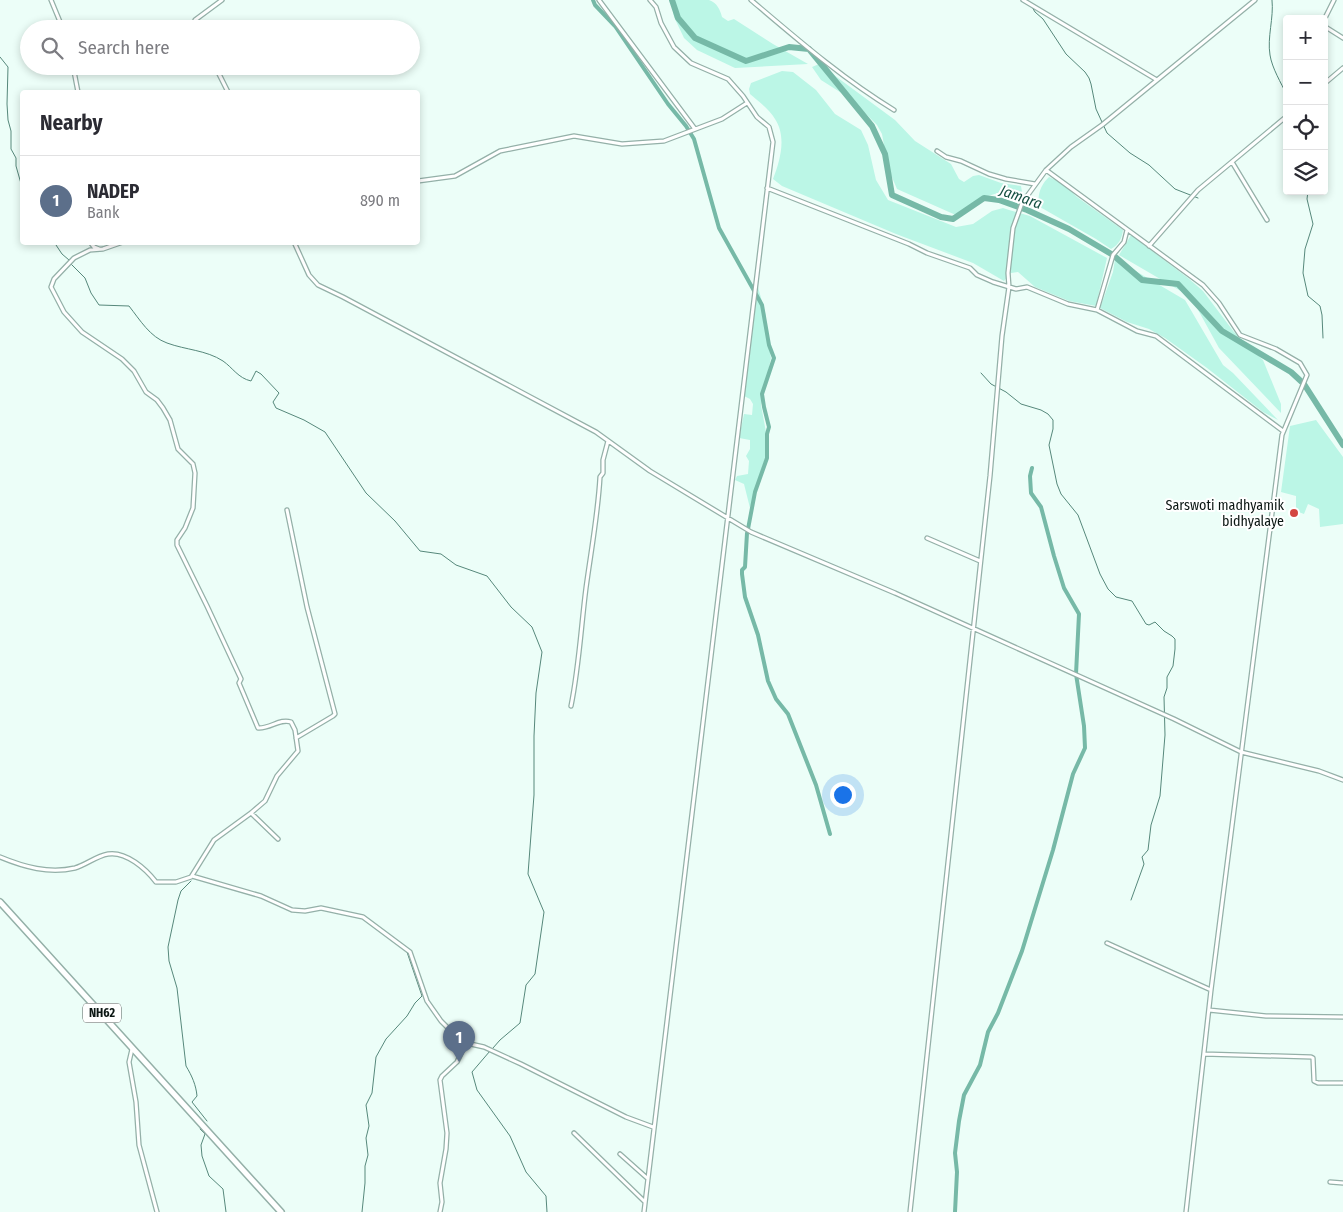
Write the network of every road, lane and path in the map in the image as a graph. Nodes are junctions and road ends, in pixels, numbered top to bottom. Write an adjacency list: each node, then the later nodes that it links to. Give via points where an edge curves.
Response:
1 (51, 0): 10 (street)
2 (222, 0): 11 (street)
3 (599, 0): 24 (street)
4 (650, 0): 21 (street, via 680,54 691,64 728,79)
5 (752, 0): 22 (street, via 812,52)
6 (1023, 0): 17 (street)
7 (1255, 0): 17 (street)
8 (1334, 0): 9 (street)
9 (1326, 15)
10 (59, 20)
11 (195, 20)
12 (1328, 29): 13 (street)
13 (1343, 38)
14 (1343, 68): 18 (street)
15 (75, 75): 19 (street)
16 (220, 75): 20 (street)
17 (1157, 80): 27 (street)
18 (1328, 81)
19 (78, 90)
20 (227, 90)
21 (747, 103): 24 (street, via 728,117); 30 (street, via 756,117 769,127 773,142)
22 (894, 110)
23 (1283, 119): 26 (street)
24 (695, 129): 28 (street, via 664,141 648,143 622,144 574,136 500,151 455,176)
25 (937, 151): 29 (street, via 989,174)
26 (1232, 162): 31 (street); 36 (street, via 1198,190)
27 (1046, 170): 29 (street); 32 (street)
28 (420, 181)
29 (1035, 184): 38 (street, via 1022,203 1012,228)
30 (767, 188): 38 (street, via 970,268 977,275); 43 (street)
31 (1268, 220)
32 (1127, 230): 36 (street); 39 (street, via 1124,242 1113,255)
33 (92, 245): 37 (street)
34 (114, 245): 37 (street)
35 (295, 245): 41 (street, via 309,275 318,285)
36 (1149, 246): 40 (street, via 1203,285 1240,335 1276,349 1300,363 1307,375)
37 (103, 249): 48 (street, via 90,250 74,258 54,279 52,291 64,312 82,332 134,371 146,392 157,400 170,420 178,449 193,464 195,473 193,508 177,545 208,606 258,728 286,720 292,722)
38 (1009, 287): 39 (street, via 1027,287 1068,304); 45 (street)
39 (1097, 310): 40 (street, via 1137,331 1156,336)
40 (1283, 431): 49 (street)
41 (608, 440): 43 (street, via 650,472); 47 (street, via 600,477 599,505)
42 (287, 510): 48 (street, via 307,607 335,714)
43 (727, 519): 46 (street); 64 (street)
44 (927, 538): 45 (street)
45 (980, 561): 46 (street)
46 (972, 629): 49 (street); 75 (street)
47 (570, 706)
48 (296, 738): 51 (street, via 298,750 276,776 265,801)
49 (1241, 752): 50 (street); 57 (street)
50 (1343, 780)
51 (252, 813): 52 (street); 54 (street, via 214,840)
52 (278, 839)
53 (0, 857): 54 (street, via 22,866 48,870 75,868 108,854 122,856 139,865 156,882 184,881)
54 (192, 876): 60 (street, via 262,896 292,910 321,908 363,917 410,952 427,1001 441,1021)
55 (0, 902): 61 (main road, NH62)
56 (1106, 943): 57 (street)
57 (1211, 990): 58 (street)
58 (1209, 1010): 59 (street, via 1266,1016); 62 (street)
59 (1343, 1017)
60 (466, 1043): 64 (street, via 484,1047 626,1117); 73 (street, via 457,1062 440,1080 447,1133 440,1182)
61 (132, 1046): 71 (street, via 129,1062 139,1145); 72 (main road, NH62)
62 (1204, 1054): 63 (street, via 1311,1057 1314,1081); 76 (street)
63 (1343, 1083)
64 (653, 1127): 67 (street)
65 (574, 1133): 70 (street)
66 (620, 1154): 67 (street)
67 (647, 1178): 70 (street)
68 (1330, 1182): 69 (street)
69 (1343, 1183)
70 (645, 1201): 74 (street)
71 (157, 1212)
72 (281, 1212)
73 (440, 1212)
74 (644, 1212)
75 (910, 1212)
76 (1186, 1212)

